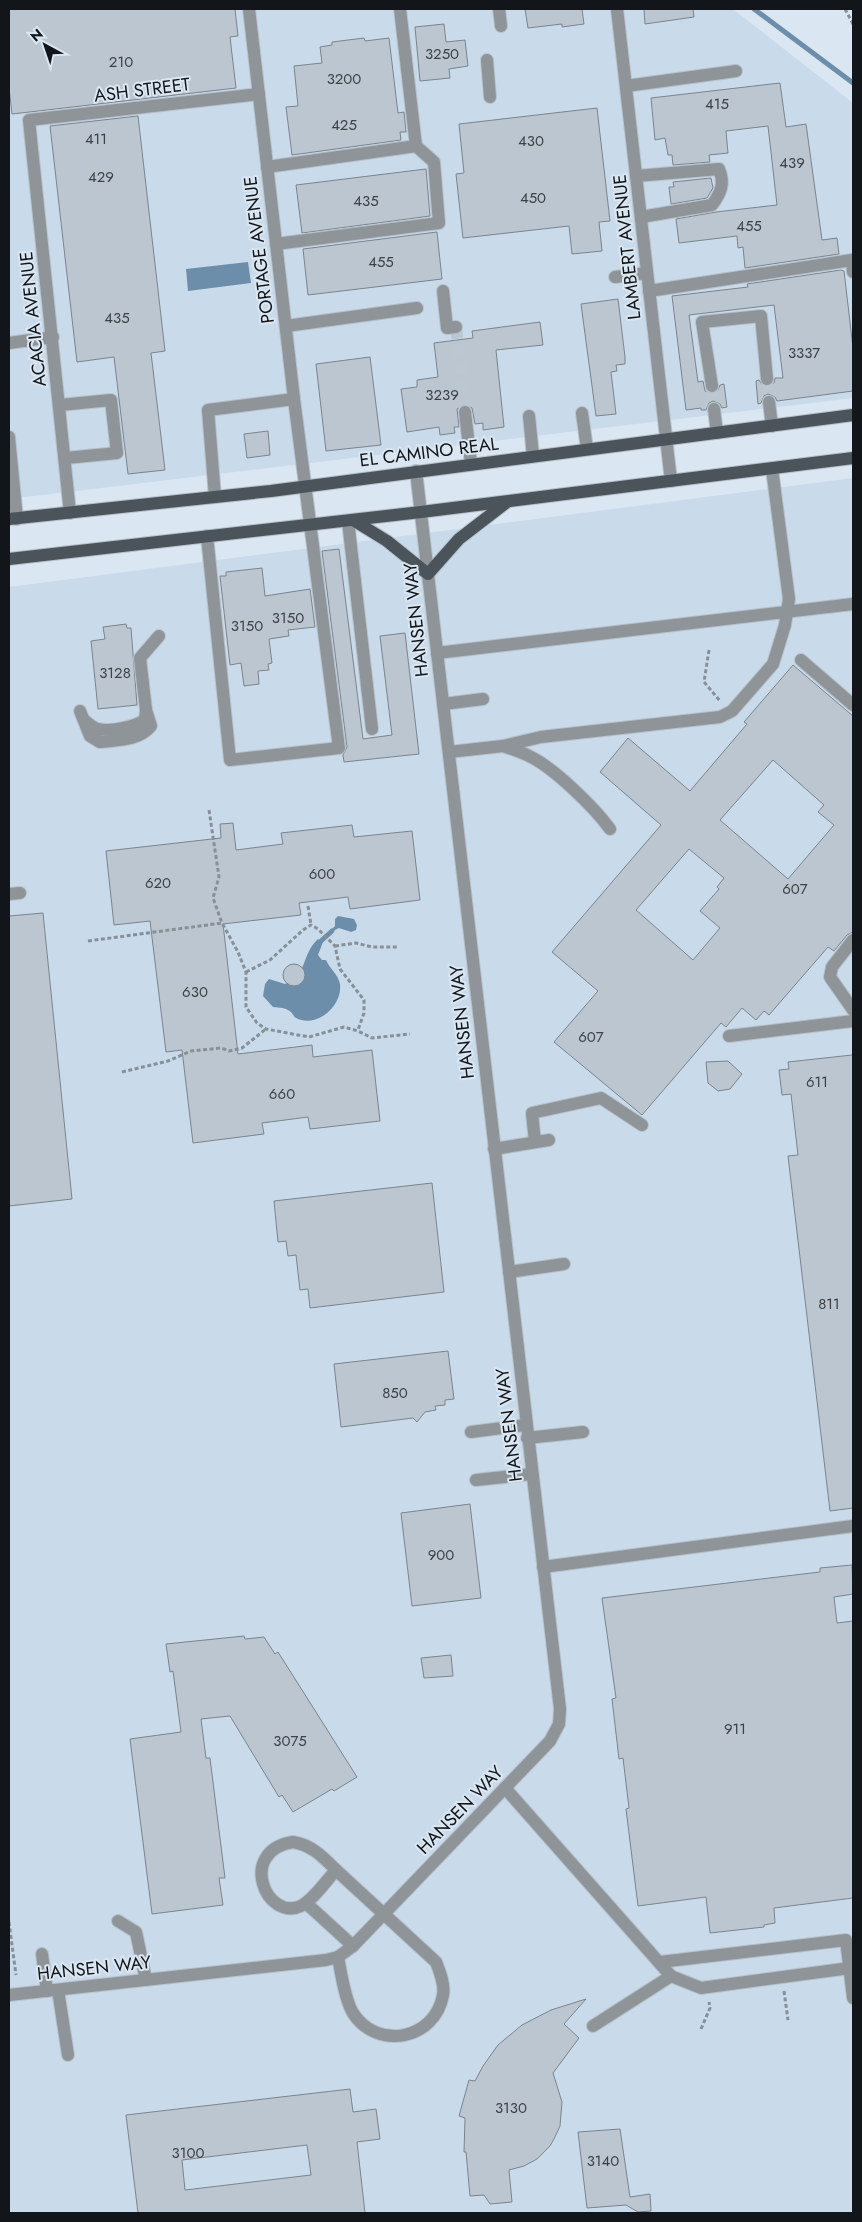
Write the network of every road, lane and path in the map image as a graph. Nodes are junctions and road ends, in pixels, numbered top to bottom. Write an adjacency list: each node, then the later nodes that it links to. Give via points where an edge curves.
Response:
1 (249, 9): 11 (street, PORTAGE AVENUE)
2 (400, 9): 14 (street)
3 (499, 9): 7 (street)
4 (617, 9): 10 (street, LAMBERT AVENUE)
5 (845, 9): 6 (path)
6 (853, 24)
7 (500, 26)
8 (487, 60): 12 (street)
9 (736, 71): 10 (street)
10 (626, 86): 16 (street, LAMBERT AVENUE)
11 (259, 94): 13 (street, ASH STREET); 15 (street, PORTAGE AVENUE)
12 (490, 97)
13 (29, 120): 27 (street, ACACIA AVENUE)
14 (416, 146): 15 (street); 18 (street, via 434,162 439,223)
15 (267, 167): 18 (street, PORTAGE AVENUE)
16 (636, 176): 17 (street, LAMBERT AVENUE); 17 (street, via 718,169 721,174 722,189 712,205)
17 (641, 217): 20 (street, LAMBERT AVENUE)
18 (276, 244): 25 (street, PORTAGE AVENUE)
19 (853, 272): 23 (street, via 852,260)
20 (647, 273): 21 (street); 23 (street, LAMBERT AVENUE)
21 (615, 277)
22 (443, 291): 26 (street, via 447,328)
23 (649, 291): 42 (street, LAMBERT AVENUE)
24 (417, 308): 25 (street)
25 (286, 326): 31 (street, PORTAGE AVENUE)
26 (456, 328)
27 (53, 337): 28 (street); 33 (street, ACACIA AVENUE)
28 (9, 343)
29 (766, 379): 30 (street, via 761,316 702,322)
30 (712, 386)
31 (294, 398): 51 (street, PORTAGE AVENUE); 52 (street, via 208,410)
32 (769, 402): 39 (street)
33 (60, 405): 45 (street, ACACIA AVENUE); 45 (street, via 112,400 117,453)
34 (714, 409): 40 (street)
35 (465, 412): 47 (street)
36 (582, 413): 43 (street)
37 (853, 415): 39 (main road, EL CAMINO REAL)
38 (529, 416): 44 (street)
39 (772, 426): 40 (main road, EL CAMINO REAL)
40 (716, 433): 42 (main road, EL CAMINO REAL)
41 (9, 437): 56 (street)
42 (666, 440): 43 (main road, EL CAMINO REAL); 50 (street, LAMBERT AVENUE)
43 (587, 449): 44 (main road, EL CAMINO REAL)
44 (533, 456): 47 (main road, EL CAMINO REAL)
45 (66, 458): 55 (street, ACACIA AVENUE)
46 (853, 458): 48 (main road)
47 (471, 464): 49 (main road, EL CAMINO REAL)
48 (772, 469): 50 (main road); 63 (street, via 789,599)
49 (416, 471): 51 (main road, EL CAMINO REAL); 54 (street, HANSEN WAY)
50 (671, 481): 53 (main road)
51 (306, 486): 52 (main road, EL CAMINO REAL); 58 (street, PORTAGE AVENUE)
52 (215, 497): 55 (main road, EL CAMINO REAL)
53 (508, 501): 54 (main road); 61 (main road, via 459,539)
54 (421, 512): 57 (main road); 61 (street, HANSEN WAY)
55 (70, 513): 56 (main road, EL CAMINO REAL)
56 (13, 519)
57 (350, 520): 58 (main road); 61 (main road, via 387,541); 73 (street)
58 (311, 524): 59 (main road); 59 (street, PORTAGE AVENUE, via 339,748 230,760)
59 (207, 536): 60 (main road)
60 (9, 559)
61 (428, 574): 66 (street, HANSEN WAY)
62 (853, 604): 63 (street)
63 (787, 612): 66 (street); 71 (street, via 772,664)
64 (159, 636): 72 (street, via 140,658 151,726 145,734 100,742 90,736)
65 (709, 650): 71 (path, via 704,682)
66 (437, 653): 69 (street, HANSEN WAY)
67 (801, 660): 70 (street)
68 (483, 699): 69 (street)
69 (443, 704): 75 (street, HANSEN WAY)
70 (853, 705)
71 (732, 711): 74 (street, via 720,717 541,737)
72 (82, 716)
73 (372, 729)
74 (503, 746): 75 (street); 77 (street, via 544,765)
75 (449, 752): 96 (street, HANSEN WAY)
76 (209, 810): 79 (path, via 219,877 213,898)
77 (610, 829)
78 (308, 906): 80 (path)
79 (222, 923): 82 (path); 85 (path)
80 (311, 926): 83 (path); 85 (path, via 270,960)
81 (853, 940): 86 (street, via 832,967 830,978)
82 (88, 941)
83 (335, 946): 84 (path, via 356,943); 89 (path, via 340,969 364,1000)
84 (397, 947)
85 (246, 972): 88 (path, via 246,1007 257,1023)
86 (853, 1010)
87 (853, 1021): 91 (street)
88 (266, 1028): 89 (path, via 310,1037 344,1027); 92 (path, via 242,1048 191,1051 168,1061)
89 (358, 1031): 90 (path, via 372,1038)
90 (410, 1034)
91 (729, 1036)
92 (122, 1072)
93 (642, 1125): 95 (street, via 601,1098 532,1113)
94 (550, 1140): 95 (street)
95 (534, 1142): 96 (street)
96 (494, 1149): 98 (street, HANSEN WAY)
97 (564, 1264): 98 (street)
98 (508, 1272): 99 (street, HANSEN WAY)
99 (527, 1431): 100 (street); 101 (street); 102 (street, HANSEN WAY)
100 (471, 1432)
101 (583, 1432)
102 (532, 1474): 103 (street); 105 (street, HANSEN WAY)
103 (476, 1480)
104 (853, 1526): 105 (street)
105 (543, 1567): 106 (street, HANSEN WAY, via 560,1717 550,1741)
106 (505, 1788): 109 (street, HANSEN WAY); 115 (street)
107 (336, 1870): 108 (street); 108 (street, via 313,1848 304,1844 283,1844 270,1853 262,1866 261,1877 269,1896 287,1907); 109 (street)
108 (306, 1903): 112 (street)
109 (384, 1913): 112 (street, HANSEN WAY); 114 (street, via 436,1962 444,1994 439,2010 429,2023 418,2032 390,2037 376,2034 362,2025 352,2012)
110 (118, 1921): 119 (street, via 136,1932)
111 (9, 1922): 117 (path)
112 (353, 1946): 114 (street, HANSEN WAY)
113 (42, 1954): 120 (street)
114 (338, 1957): 119 (street, HANSEN WAY)
115 (660, 1962): 116 (street, via 846,1940); 118 (street)
116 (850, 1968): 118 (street, via 701,1988); 123 (street)
117 (16, 1975)
118 (671, 1976): 126 (street)
119 (146, 1980): 120 (street, HANSEN WAY)
120 (53, 1990): 122 (street, HANSEN WAY); 128 (street)
121 (784, 1990): 125 (path)
122 (9, 1995)
123 (853, 1998)
124 (709, 1999): 127 (path, via 710,2008)
125 (788, 2020)
126 (593, 2026)
127 (701, 2029)
128 (68, 2055)

